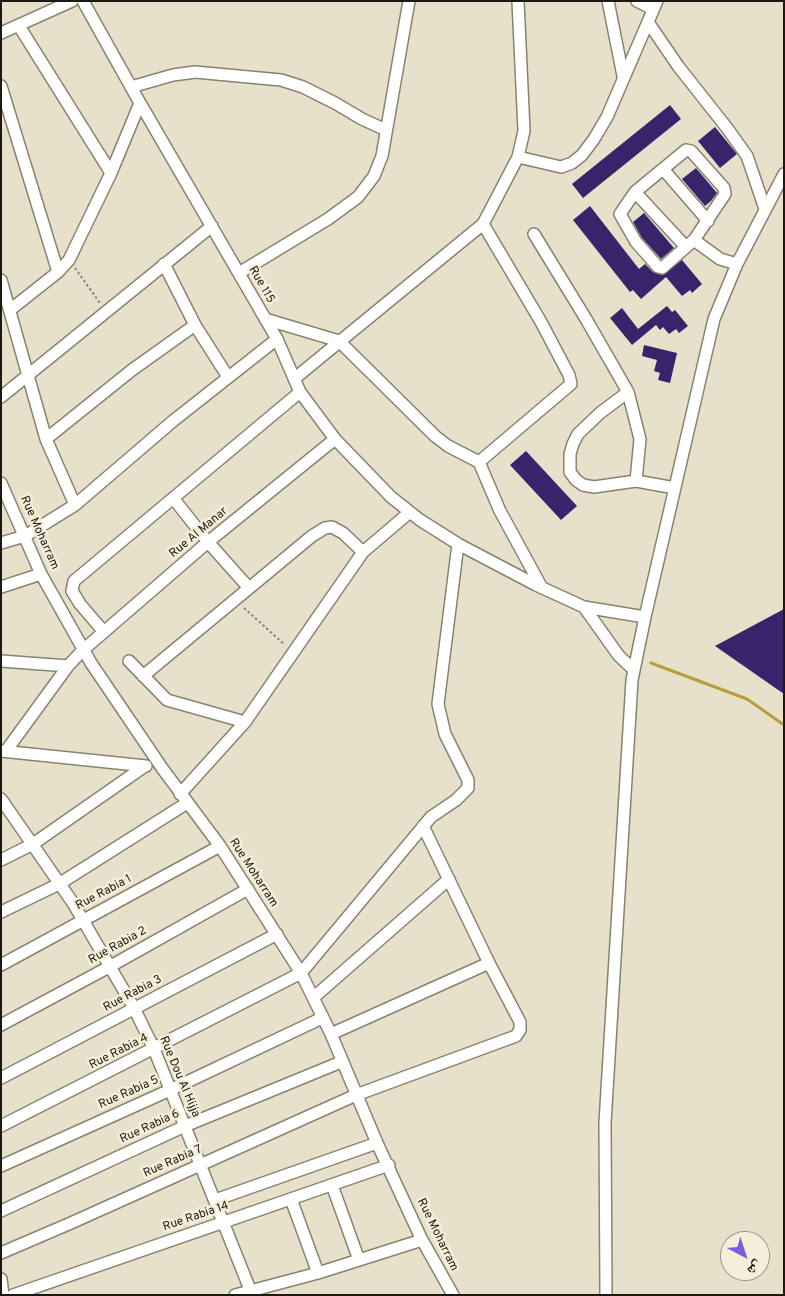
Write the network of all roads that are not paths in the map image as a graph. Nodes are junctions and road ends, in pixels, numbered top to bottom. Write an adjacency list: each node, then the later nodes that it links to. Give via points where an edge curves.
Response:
1 (72, 1): 9 (street)
2 (83, 1): 13 (street, Rue 115)
3 (409, 1): 15 (street)
4 (518, 1): 16 (street, via 524,131)
5 (608, 1): 11 (street)
6 (637, 1): 7 (street)
7 (655, 5): 8 (street)
8 (648, 22): 11 (street); 21 (street, via 742,149 753,170)
9 (18, 26): 10 (street); 18 (street)
10 (1, 32)
11 (623, 76): 16 (street, via 607,117 582,155 572,163 561,167)
12 (1, 86): 29 (street)
13 (131, 88): 14 (street, Rue 115); 15 (street, via 195,72 281,80 303,87)
14 (140, 103): 18 (street); 24 (street, Rue 115)
15 (386, 130): 30 (street, via 382,156 374,176 358,197)
16 (518, 157): 23 (street)
17 (662, 169): 20 (street); 22 (street); 22 (street, via 689,150 724,188 725,194)
18 (111, 172): 29 (street, via 69,260)
19 (784, 174): 21 (street)
20 (635, 192): 26 (street); 26 (street, via 620,214 636,242 658,267 665,266)
21 (765, 209): 28 (street)
22 (708, 222): 26 (street)
23 (483, 224): 36 (street); 45 (street, via 541,322 571,384)
24 (212, 226): 27 (street); 30 (street, Rue 115)
25 (534, 234): 41 (street)
26 (690, 243): 28 (street)
27 (164, 264): 34 (street); 37 (street)
28 (737, 264): 48 (street, via 714,319)
29 (58, 272): 32 (street)
30 (239, 273): 33 (street, Rue 115)
31 (1, 280): 32 (street)
32 (10, 310): 37 (street)
33 (265, 319): 35 (street, Rue 115); 36 (street)
34 (195, 325): 38 (street); 43 (street, via 132,370)
35 (276, 339): 38 (street); 39 (street, Rue 115)
36 (339, 341): 39 (street); 45 (street, via 435,436)
37 (29, 376): 42 (street); 43 (street)
38 (228, 377): 50 (street)
39 (294, 379): 40 (street, Rue 115)
40 (300, 392): 44 (street, Rue 115); 49 (street)
41 (628, 392): 46 (street, via 640,439); 46 (street, via 578,434 570,454 570,472 583,485 594,487)
42 (1, 397)
43 (46, 439): 50 (street)
44 (335, 439): 51 (street, Rue 115, via 391,497); 53 (street, Rue Al Manar)
45 (479, 462): 60 (street, via 500,511)
46 (636, 479): 48 (street)
47 (1, 483): 52 (street, Rue Moharram)
48 (675, 486): 62 (street)
49 (174, 498): 53 (street); 63 (street, via 74,580 72,591)
50 (75, 505): 52 (street)
51 (410, 512): 55 (street, Rue 115); 56 (street)
52 (25, 536): 54 (street); 57 (street, Rue Moharram)
53 (208, 542): 59 (street); 63 (street, Rue Al Manar)
54 (1, 543)
55 (458, 544): 60 (street, Rue 115); 76 (street, via 438,704 445,734 469,784 464,793)
56 (363, 552): 59 (street, via 332,527 325,528); 70 (street)
57 (42, 574): 58 (street); 64 (street, Rue Moharram)
58 (1, 587)
59 (249, 588): 69 (street)
60 (542, 588): 61 (street, Rue 115)
61 (584, 607): 62 (street, Rue 115); 68 (street, via 619,656)
62 (645, 617): 68 (street)
63 (104, 632): 64 (street, Rue Al Manar)
64 (83, 650): 67 (street, Rue Al Manar); 73 (street, Rue Moharram)
65 (129, 660): 69 (street)
66 (1, 661): 67 (street)
67 (68, 666): 71 (street, Rue Al Manar)
68 (634, 670): 121 (street, via 605,1123)
69 (143, 676): 70 (street, via 167,700)
70 (245, 722): 74 (street)
71 (4, 751): 72 (street)
72 (144, 766): 73 (street); 77 (street)
73 (162, 768): 74 (street, Rue Moharram)
74 (184, 798): 78 (street, Rue Moharram); 81 (street)
75 (2, 802): 77 (street, Rue Dou Al Hijja)
76 (423, 826): 80 (street); 89 (street)
77 (33, 844): 79 (street); 81 (street, Rue Dou Al Hijja)
78 (220, 846): 82 (street, Rue Moharram); 84 (street, Rue Rabia 1)
79 (1, 860)
80 (448, 879): 86 (street); 90 (street)
81 (59, 884): 83 (street); 84 (street, Rue Dou Al Hijja)
82 (248, 889): 85 (street, Rue Moharram); 88 (street, Rue Rabia 2)
83 (1, 912)
84 (84, 920): 87 (street, Rue Rabia 1); 88 (street, Rue Dou Al Hijja)
85 (277, 934): 89 (street, Rue Moharram); 91 (street, Rue Rabia 3)
86 (489, 963): 94 (street); 99 (street, Rue Rabia 7, via 520,1022 516,1036)
87 (1, 965)
88 (109, 967): 91 (street, Rue Dou Al Hijja); 93 (street, Rue Rabia 2)
89 (301, 973): 90 (street, Rue Moharram); 95 (street, Rue Rabia 4)
90 (313, 998): 92 (street, Rue Moharram)
91 (134, 1008): 95 (street, Rue Dou Al Hijja); 97 (street, Rue Rabia 3)
92 (322, 1018): 94 (street, Rue Moharram); 98 (street, Rue Rabia 5)
93 (1, 1025)
94 (330, 1034): 96 (street, Rue Moharram)
95 (154, 1050): 98 (street, Rue Dou Al Hijja); 100 (street, Rue Rabia 4)
96 (341, 1062): 99 (street, Rue Moharram); 101 (street, Rue Rabia 6)
97 (1, 1078)
98 (170, 1090): 101 (street, Rue Dou Al Hijja); 105 (street, Rue Rabia 5)
99 (356, 1095): 102 (street, Rue Moharram); 103 (street, Rue Rabia 7)
100 (1, 1126)
101 (185, 1126): 103 (street, Rue Dou Al Hijja); 109 (street, Rue Rabia 6)
102 (377, 1143): 104 (street, Rue Moharram); 108 (street)
103 (200, 1164): 108 (street, Rue Dou Al Hijja); 112 (street, Rue Rabia 7)
104 (389, 1165): 106 (street, Rue Rabia 14); 111 (street, Rue Moharram)
105 (1, 1166)
106 (332, 1184): 107 (street, Rue Rabia 14); 113 (street)
107 (291, 1199): 110 (street, Rue Rabia 14); 114 (street)
108 (215, 1200): 110 (street, Rue Dou Al Hijja)
109 (1, 1211)
110 (224, 1222): 116 (street, Rue Dou Al Hijja); 118 (street, Rue Rabia 14)
111 (422, 1240): 113 (street); 120 (street, Rue Moharram)
112 (1, 1253)
113 (359, 1260): 114 (street)
114 (318, 1273): 116 (street)
115 (1, 1279): 117 (street)
116 (251, 1292): 119 (street)
117 (3, 1295)
118 (13, 1295)
119 (234, 1295)
120 (453, 1295)
121 (606, 1295)

